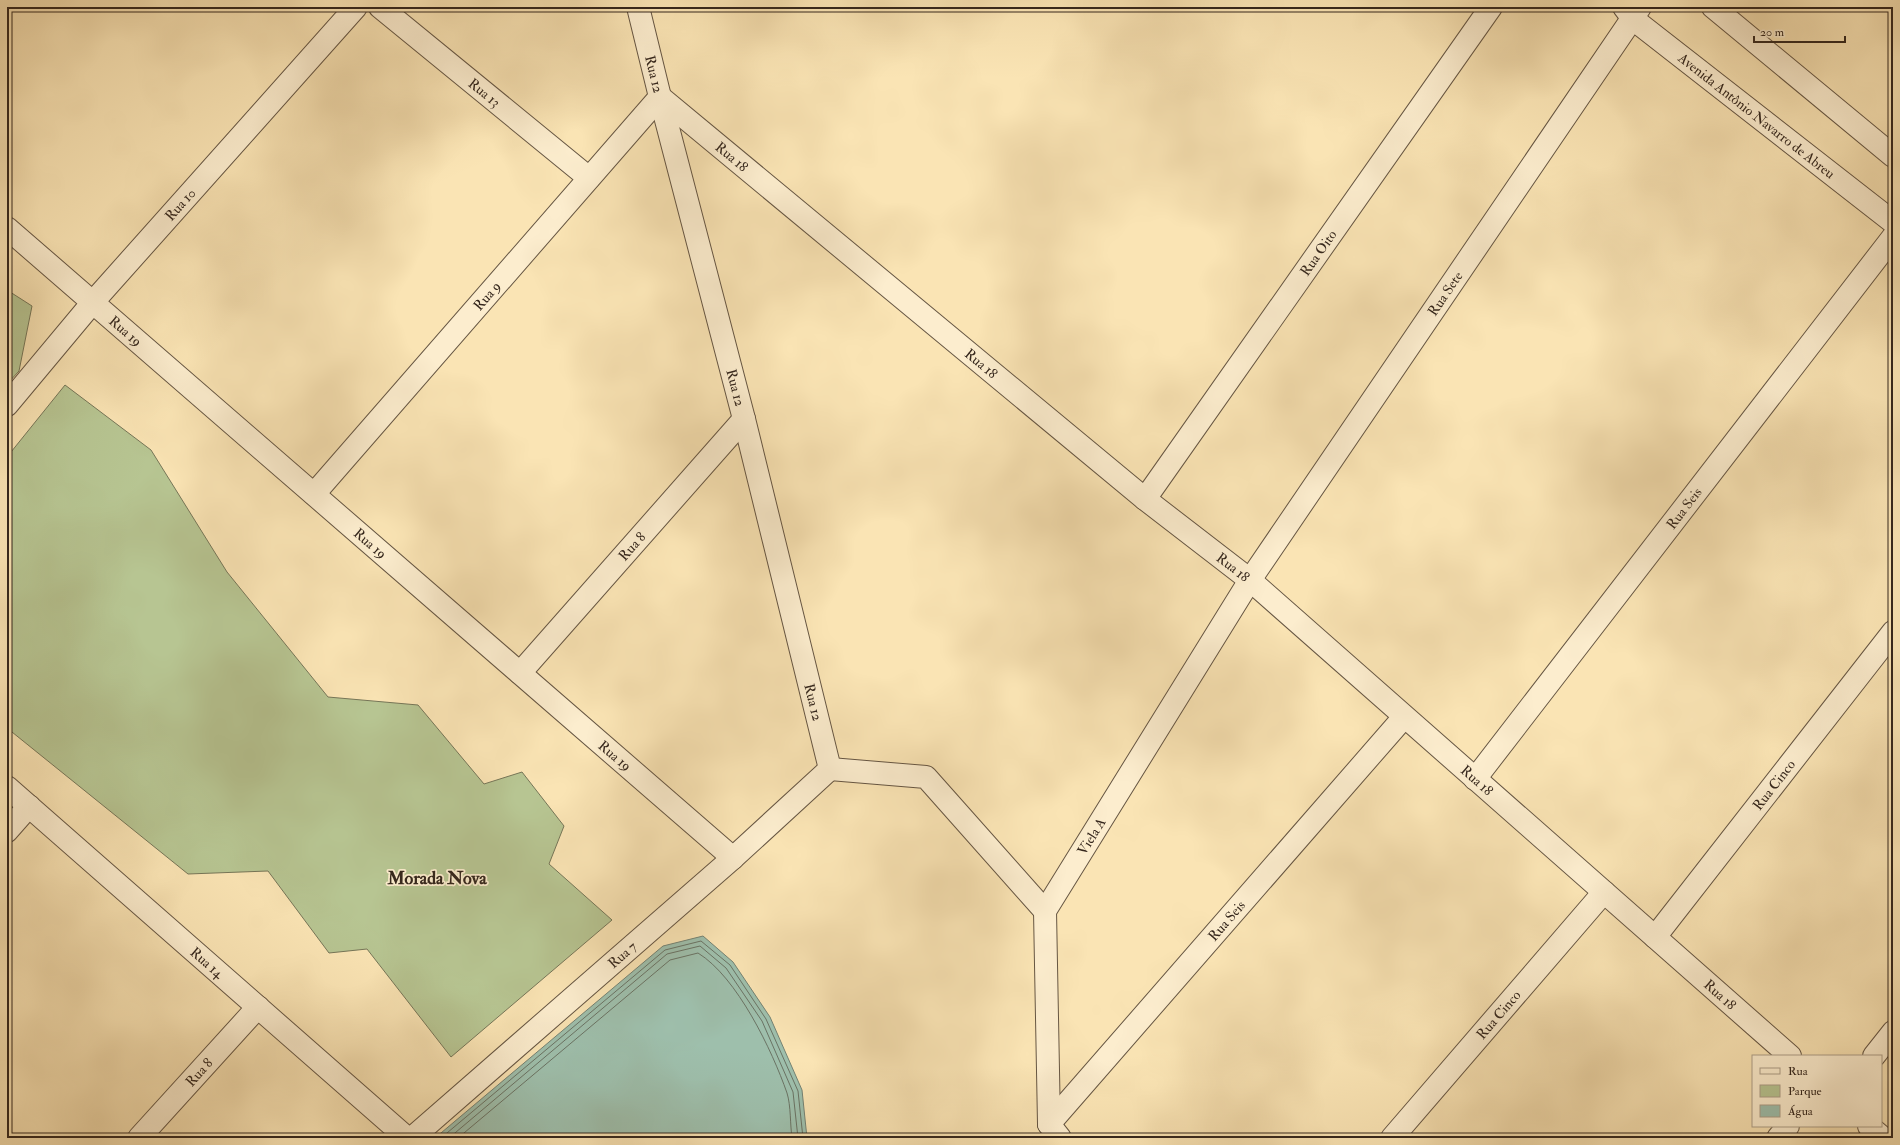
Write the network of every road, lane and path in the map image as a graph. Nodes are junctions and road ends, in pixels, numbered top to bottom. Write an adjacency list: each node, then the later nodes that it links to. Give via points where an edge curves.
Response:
1 (356, 7): 13 (street, Rua 10)
2 (380, 7): 9 (street, Rua 13)
3 (638, 7): 7 (street, Rua 12)
4 (1491, 7): 17 (street, Rua Oito)
5 (1714, 7): 8 (street)
6 (1632, 11): 10 (street, Avenida Antônio Navarro de Abreu); 18 (street, Rua Sete)
7 (660, 97): 9 (street, Rua 9); 15 (street, Rua 12); 17 (street, Rua 18)
8 (1893, 156)
9 (589, 178): 16 (street, Rua 9)
10 (1893, 222)
11 (7, 228): 13 (street, Rua 19)
12 (1893, 237): 23 (street, Rua Seis)
13 (93, 302): 14 (street, Rua 10); 16 (street, Rua 19)
14 (7, 405)
15 (744, 419): 20 (street, Rua 8); 22 (street, Rua 12)
16 (314, 494): 20 (street, Rua 19)
17 (1145, 499): 18 (street, Rua 18)
18 (1250, 580): 21 (street, Rua 18); 29 (street, Viela A)
19 (1893, 632): 30 (street, Rua Cinco)
20 (520, 673): 27 (street, Rua 19)
21 (1404, 716): 23 (street, Rua 18); 37 (street, Rua Seis)
22 (830, 769): 27 (street, Rua 7); 29 (street, via 926,777)
23 (1475, 779): 28 (street, Rua 18)
24 (7, 787): 25 (street, Rua 14)
25 (28, 806): 26 (street); 31 (street, Rua 14)
26 (7, 831)
27 (733, 858): 40 (street, Rua 7)
28 (1604, 892): 30 (street, Rua 18); 41 (street, Rua Cinco)
29 (1045, 911): 37 (street)
30 (1655, 937): 33 (street, Rua 18)
31 (258, 1007): 38 (street, Rua 8); 39 (street, Rua 14)
32 (1893, 1032): 34 (street)
33 (1789, 1055)
34 (1875, 1055)
35 (1787, 1127): 42 (street)
36 (1870, 1127): 43 (street)
37 (1055, 1131)
38 (139, 1138)
39 (407, 1138)
40 (412, 1138)
41 (1392, 1138)
42 (1778, 1138)
43 (1883, 1138)

